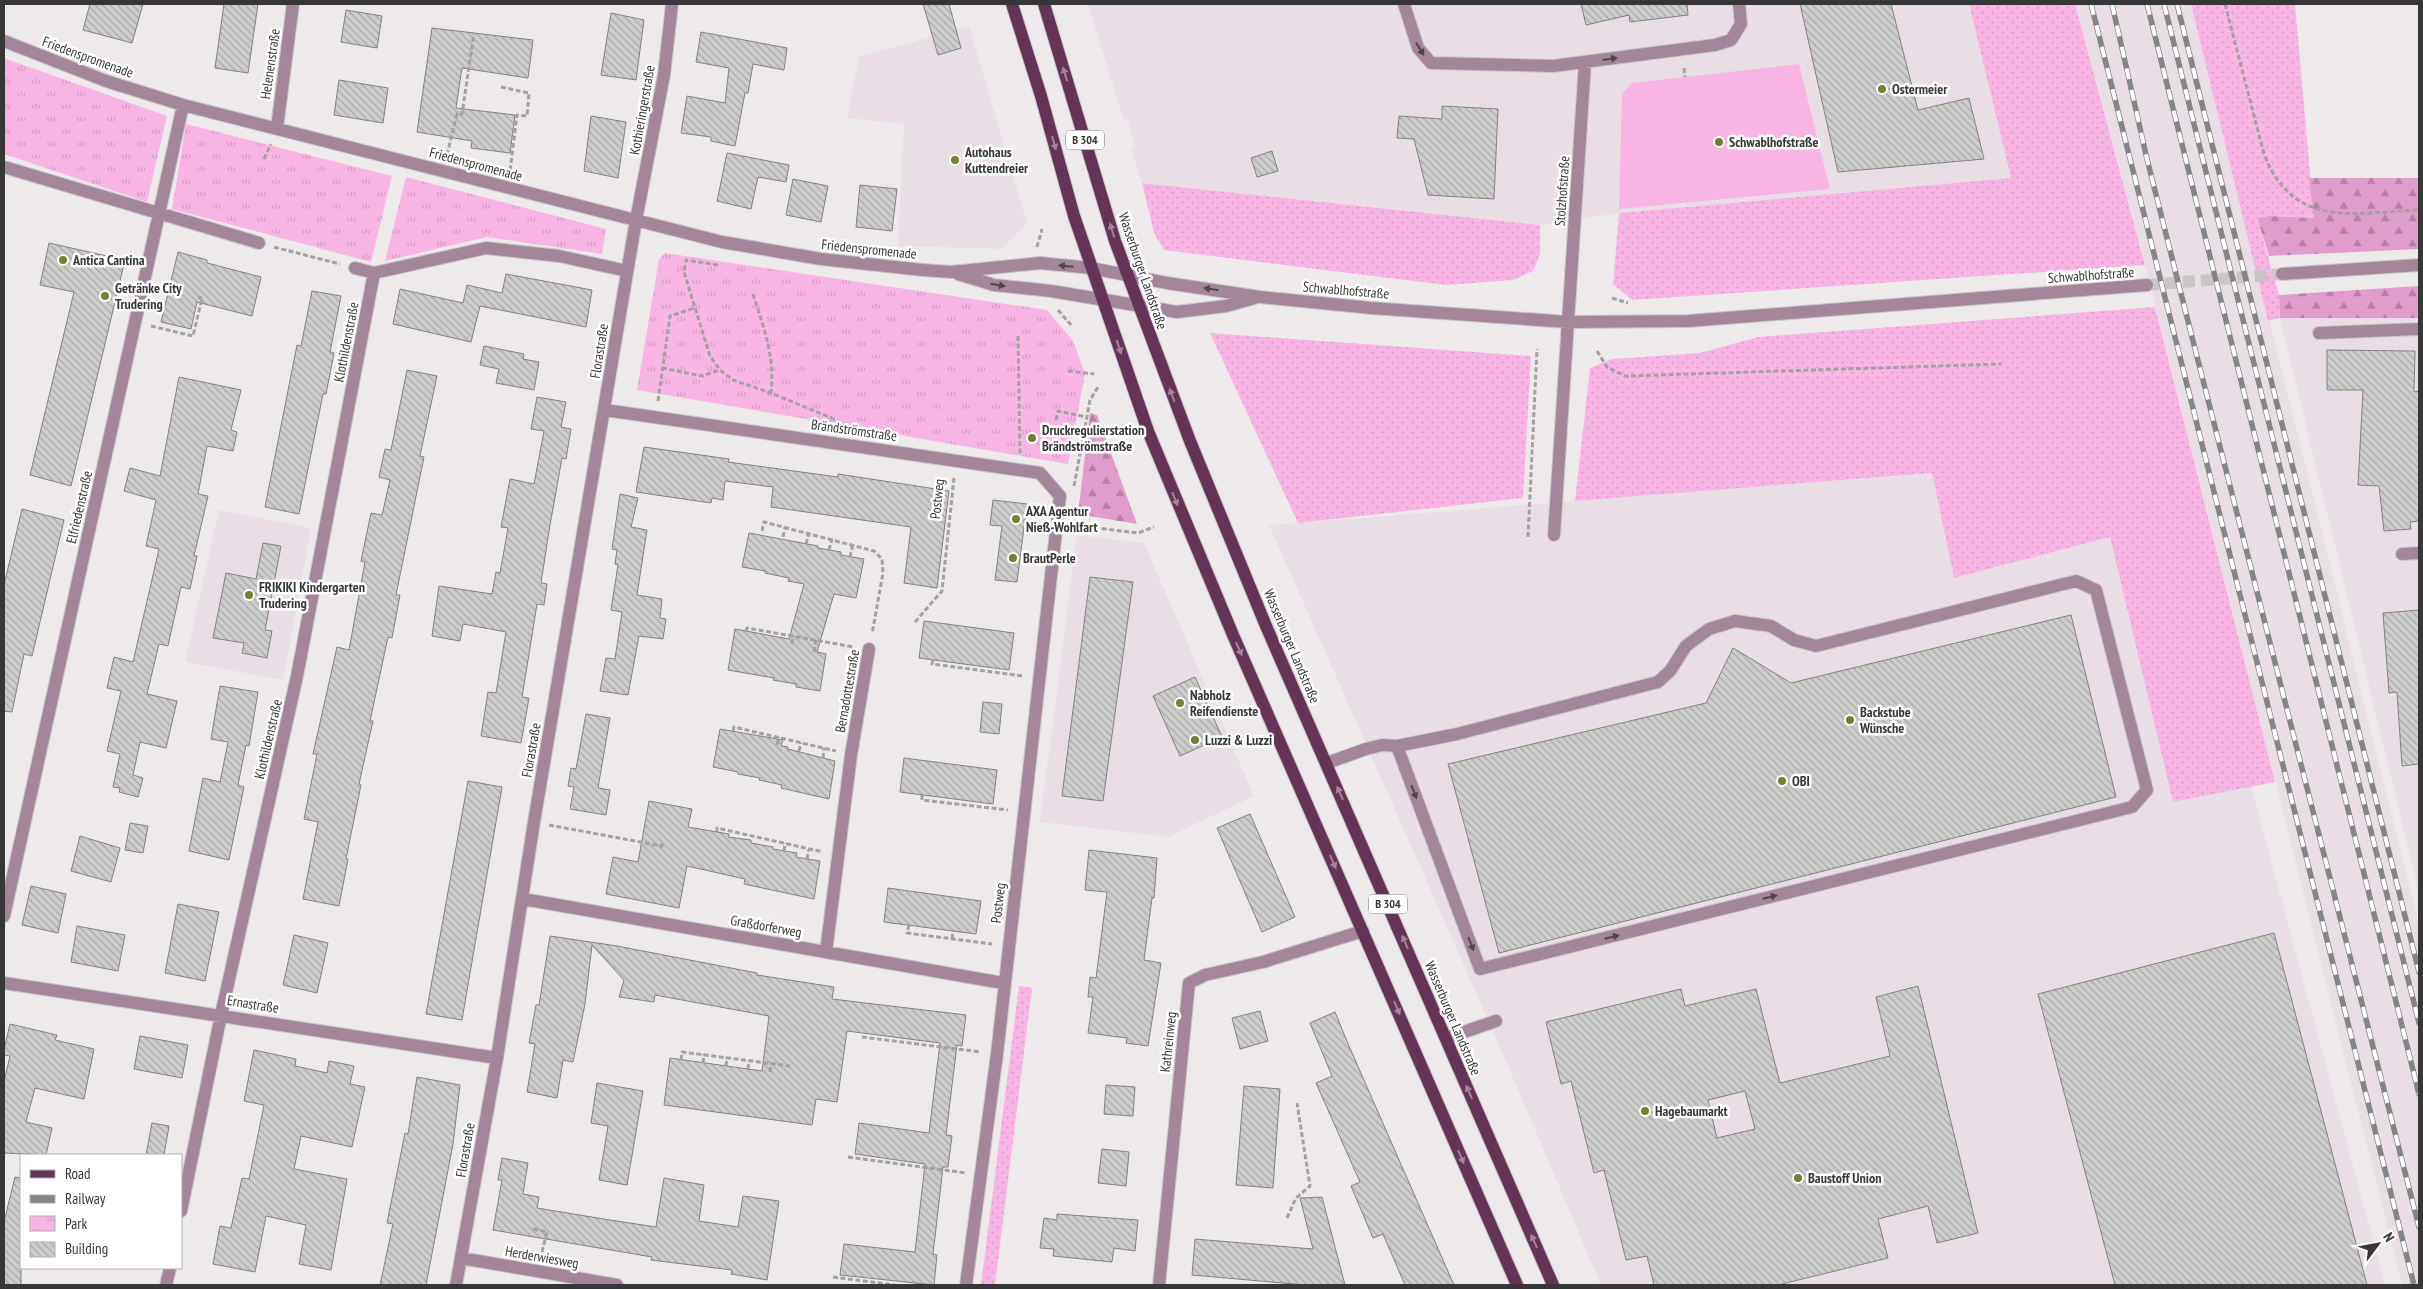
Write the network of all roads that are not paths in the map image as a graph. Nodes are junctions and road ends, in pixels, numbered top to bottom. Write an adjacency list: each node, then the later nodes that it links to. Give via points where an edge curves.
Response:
1 (293, 4): 10 (street, Helenenstraße)
2 (672, 4): 13 (street, Kothieringerstraße, via 664,74)
3 (1012, 4): 17 (main road, B 304, one-way to 17)
4 (1044, 4): 22 (main road, Wasserburger Landstraße / B 304, one-way to 4)
5 (1404, 4): 8 (street, one-way to 8, via 1418,48 1431,63 1553,66)
6 (1739, 4): 8 (street, one-way to 6, via 1715,46 1731,40 1741,24)
7 (4, 41): 9 (street, Friedenspromenade, via 106,81)
8 (1585, 63): 27 (street, Stolzhofstraße)
9 (183, 105): 10 (street, Friedenspromenade); 12 (street, Elfriedenstraße)
10 (277, 128): 13 (street, Friedenspromenade)
11 (4, 167): 12 (street)
12 (159, 214): 14 (street); 39 (street, Elfriedenstraße)
13 (636, 220): 18 (street, Florastraße); 19 (street, Friedenspromenade, via 722,242 812,258)
14 (259, 243)
15 (2419, 265): 21 (street)
16 (356, 268): 20 (street)
17 (1092, 268): 19 (street, Friedenspromenade, one-way to 19, via 1040,263); 22 (street, Friedenspromenade); 25 (main road, B 304)
18 (627, 271): 20 (street, via 559,256 486,248); 30 (street, Florastraße)
19 (951, 272): 25 (street, Friedenspromenade, one-way to 25, via 994,285)
20 (374, 273): 44 (street, Klothildenstraße, via 297,676)
21 (2282, 274)
22 (1128, 276): 24 (street, Schwablhofstraße, one-way to 22); 26 (main road, Wasserburger Landstraße / B 304)
23 (2147, 286): 27 (street, Schwablhofstraße, via 1688,321)
24 (1260, 297): 26 (street, Schwablhofstraße, via 1226,306 1177,312); 27 (street, Schwablhofstraße)
25 (1103, 301): 26 (street, Friedenspromenade); 40 (main road, B 304, one-way to 40, via 1148,431 1190,534)
26 (1139, 308): 37 (main road, Wasserburger Landstraße / B 304, one-way to 26, via 1227,531)
27 (1568, 322): 32 (street, Stolzhofstraße)
28 (2419, 329): 29 (street)
29 (2319, 333)
30 (605, 410): 31 (street, Brändströmstraße, via 1040,473 1060,496); 38 (street, Florastraße)
31 (1057, 524): 43 (street, Postweg)
32 (1554, 535)
33 (2419, 553): 34 (street)
34 (2402, 554)
35 (869, 649): 41 (street, Bernadottestraße, via 851,755)
36 (1397, 746): 36 (street, one-way to 36, via 1480,970 2132,807 2147,790 2096,590 2076,581 1816,646 1794,640 1771,626 1736,622 1709,629 1686,646 1670,671 1658,682 1457,734); 37 (street, via 1366,748)
37 (1327, 763): 46 (main road, Wasserburger Landstraße / B 304, one-way to 37)
38 (523, 899): 41 (street, Graßdorferweg); 47 (street, Florastraße)
39 (4, 916)
40 (1363, 931): 55 (street, Kathreinweg, via 1263,962 1205,975 1189,983); 56 (main road, B 304, one-way to 56)
41 (826, 952): 43 (street, Graßdorferweg)
42 (4, 983): 44 (street, Ernastraße)
43 (1004, 983): 54 (street, Postweg)
44 (221, 1015): 47 (street, Ernastraße); 48 (street, Klothildenstraße)
45 (1496, 1021): 46 (street)
46 (1446, 1038): 57 (main road, Wasserburger Landstraße / B 304, one-way to 46)
47 (497, 1058): 49 (street, Florastraße)
48 (182, 1206)
49 (461, 1258): 52 (street, Florastraße); 53 (street, Herderwiesweg)
50 (170, 1269): 51 (street)
51 (166, 1285)
52 (456, 1285)
53 (617, 1285)
54 (966, 1285)
55 (1159, 1285)
56 (1517, 1285)
57 (1553, 1285)

